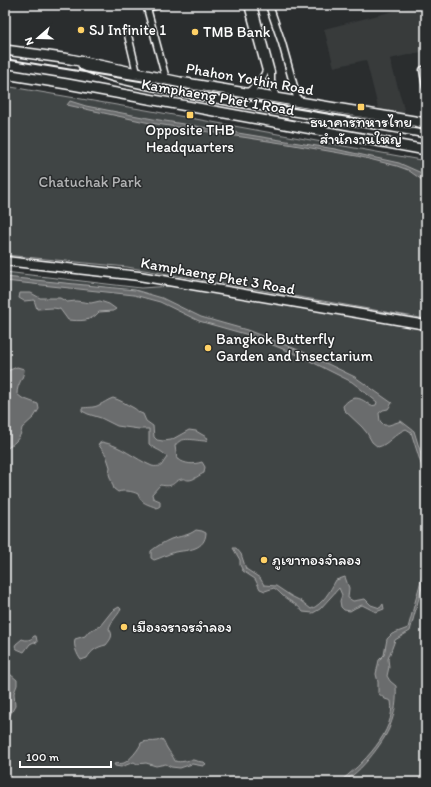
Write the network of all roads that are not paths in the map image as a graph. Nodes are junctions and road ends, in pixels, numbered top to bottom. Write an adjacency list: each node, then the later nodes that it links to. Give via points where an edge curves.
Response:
1 (159, 5): 12 (street, via 146,8)
2 (248, 5): 11 (street, via 266,71)
3 (253, 5): 13 (street, via 271,72)
4 (269, 5): 17 (street)
5 (128, 34): 9 (street)
6 (5, 50): 7 (main road, Phahon Yothin Road)
7 (70, 59): 9 (main road, Phahon Yothin Road); 19 (main road, Phahon Yothin Road, via 100,73 125,80)
8 (423, 70): 14 (street)
9 (137, 73): 12 (main road, Phahon Yothin Road)
10 (5, 74): 22 (main road, Kamphaeng Phet 1 Road)
11 (263, 78): 13 (street, via 267,77); 15 (street)
12 (166, 79): 15 (main road, Phahon Yothin Road)
13 (271, 81): 16 (street)
14 (426, 87)
15 (247, 93): 16 (main road, Phahon Yothin Road)
16 (276, 98): 17 (main road, Phahon Yothin Road)
17 (298, 101): 18 (main road, Phahon Yothin Road)
18 (381, 115): 19 (main road); 20 (main road, Phahon Yothin Road)
19 (355, 121): 21 (main road, Phahon Yothin Road)
20 (426, 123)
21 (426, 133)
22 (426, 150)
23 (5, 260): 24 (street, Kamphaeng Phet 3 Road, via 139,276)
24 (426, 325)

